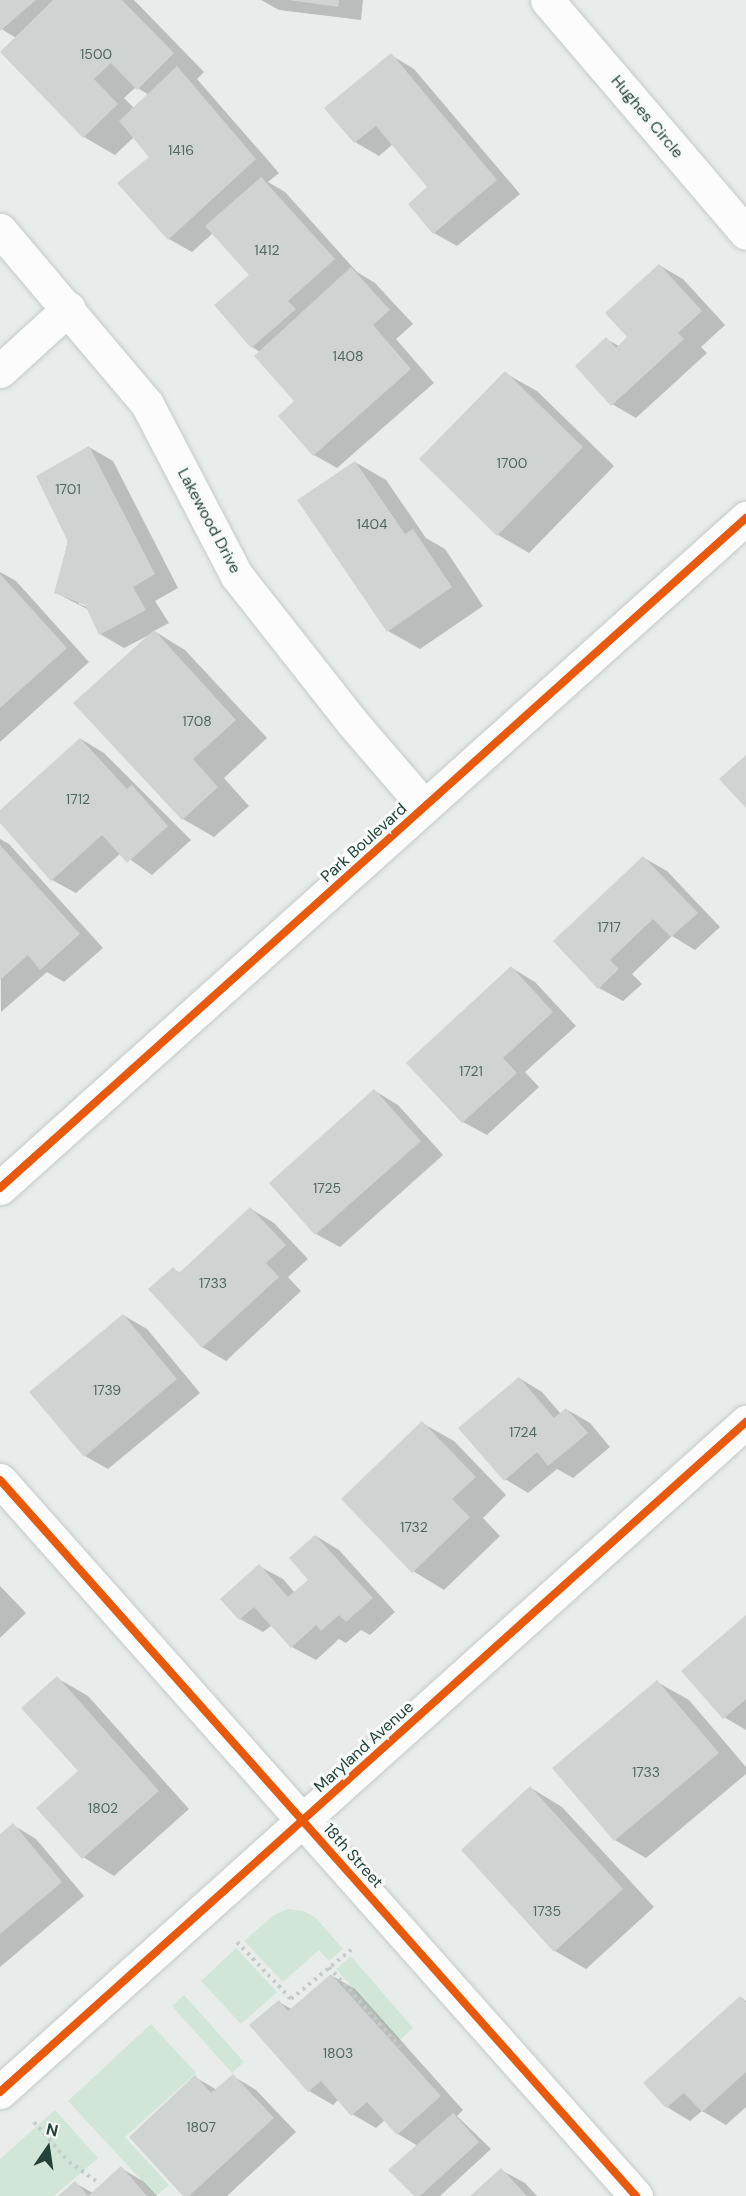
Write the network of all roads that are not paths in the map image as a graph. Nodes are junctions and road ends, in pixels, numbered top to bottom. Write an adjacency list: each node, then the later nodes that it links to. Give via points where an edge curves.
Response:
1 (547, 0): 3 (street, Hughes Circle)
2 (0, 230): 4 (street, Lakewood Drive)
3 (746, 233)
4 (69, 308): 5 (street); 7 (street, Lakewood Drive, via 147,404 237,576 351,721)
5 (0, 371)
6 (746, 518): 7 (street, Park Boulevard)
7 (425, 807): 8 (street, Park Boulevard)
8 (0, 1188)
9 (746, 1422): 11 (street, Maryland Avenue)
10 (0, 1480): 11 (street, 18th Street)
11 (303, 1820): 12 (street, Maryland Avenue); 13 (street, 18th Street)
12 (0, 2092)
13 (636, 2196)

